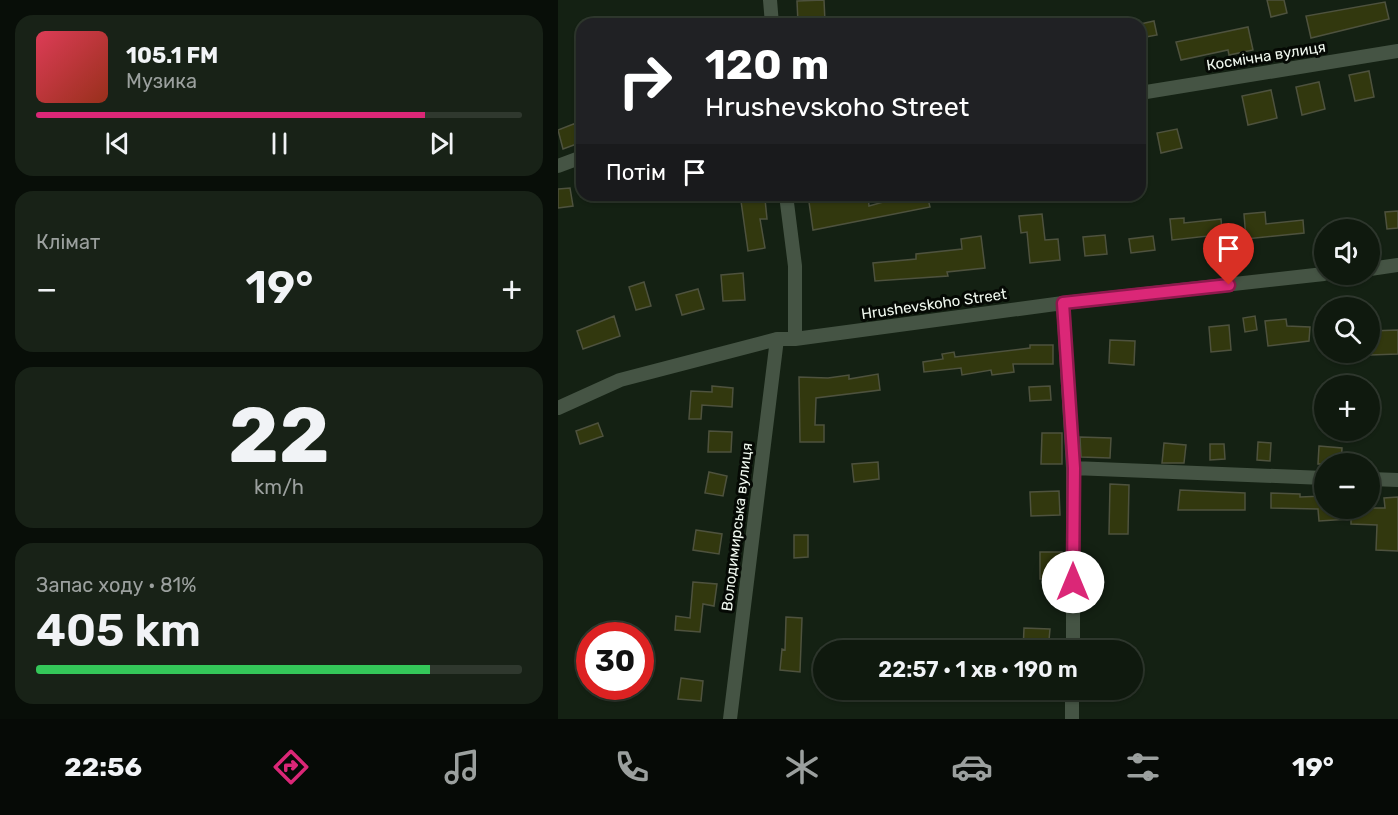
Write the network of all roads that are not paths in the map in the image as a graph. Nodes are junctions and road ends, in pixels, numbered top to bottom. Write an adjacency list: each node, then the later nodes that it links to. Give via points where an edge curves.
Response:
1 (770, 0): 2 (street)
2 (772, 18)
3 (1398, 51): 4 (street, Космічна вулиця)
4 (1146, 92)
5 (576, 159): 6 (street)
6 (558, 166)
7 (787, 201): 13 (street, via 795,266)
8 (1398, 266): 9 (street)
9 (1380, 268)
10 (1314, 275): 11 (street, Hrushevskoho Street)
11 (1063, 303): 13 (street, Hrushevskoho Street); 15 (street)
12 (777, 339): 13 (street, Hrushevskoho Street); 14 (street, Hrushevskoho Street, via 620,380); 21 (street, Володимирська вулиця)
13 (795, 339)
14 (558, 408)
15 (1074, 468): 16 (street); 19 (street)
16 (1314, 478)
17 (1380, 479): 18 (street)
18 (1398, 480)
19 (1072, 640)
20 (1072, 700): 22 (street)
21 (730, 719)
22 (1072, 719)

